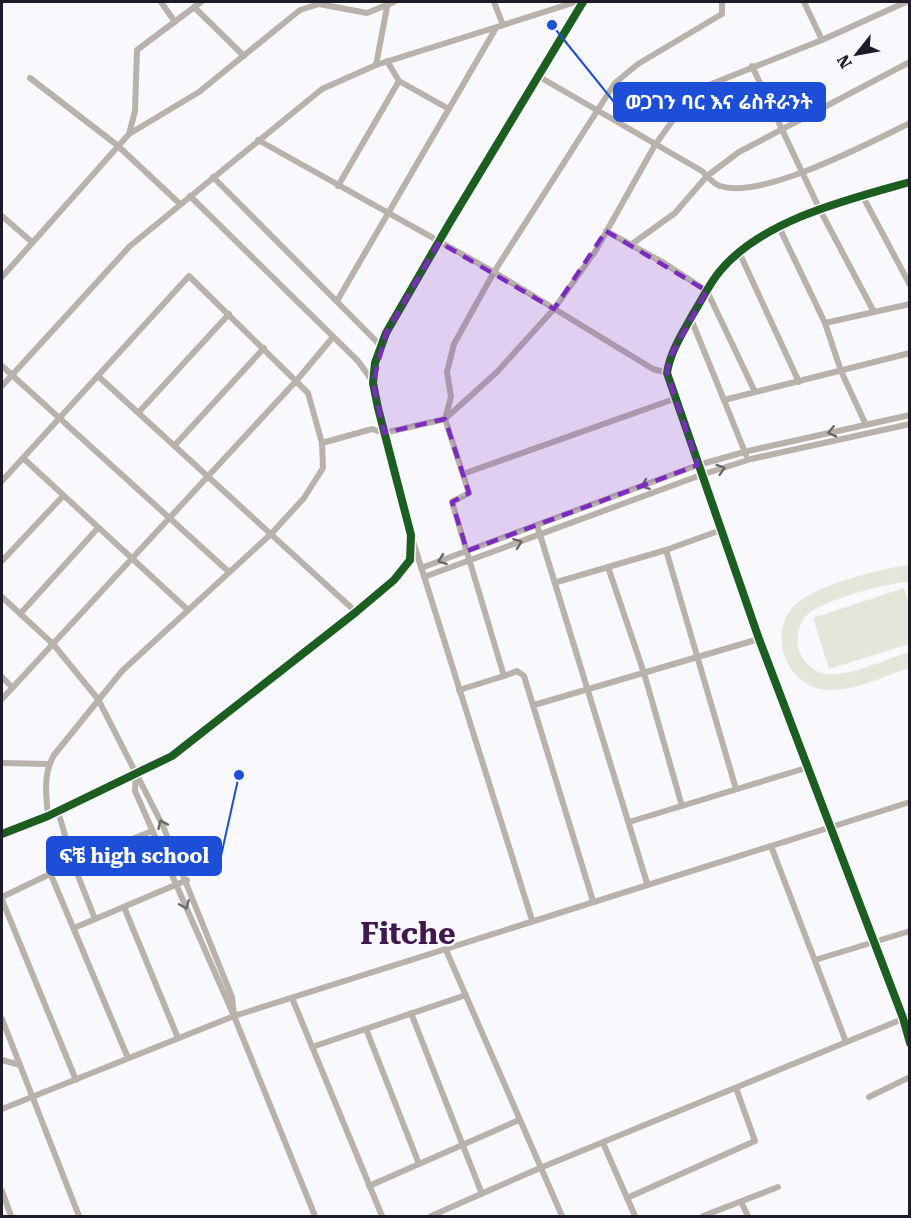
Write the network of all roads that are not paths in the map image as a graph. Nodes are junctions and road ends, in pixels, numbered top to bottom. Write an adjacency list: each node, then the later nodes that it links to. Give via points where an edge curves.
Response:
1 (161, 2): 12 (street)
2 (201, 2): 11 (street)
3 (390, 2): 15 (street, via 367,13 319,4 309,6); 18 (street)
4 (494, 2): 13 (street)
5 (576, 2): 10 (street)
6 (583, 2): 20 (street)
7 (722, 2): 24 (street, via 722,14 638,64 615,83)
8 (804, 2): 14 (street)
9 (906, 2): 14 (street)
10 (559, 4): 13 (street)
11 (194, 7): 12 (street); 15 (street)
12 (175, 22): 27 (street, via 137,50 135,111)
13 (500, 27): 16 (street); 23 (street)
14 (822, 40): 19 (street)
15 (244, 56): 27 (street, via 199,92)
16 (387, 61): 18 (street); 22 (street)
17 (909, 62): 26 (street)
18 (376, 65): 28 (street, via 322,89)
19 (752, 66): 26 (street); 30 (street, via 709,85 676,116)
20 (538, 76): 24 (street); 45 (street)
21 (30, 78): 29 (street)
22 (399, 81): 23 (street); 35 (street)
23 (449, 109): 40 (street)
24 (597, 110): 30 (street); 49 (street)
25 (909, 123): 31 (street)
26 (782, 127): 31 (street); 32 (street)
27 (129, 134): 29 (street)
28 (258, 140): 33 (street); 35 (street)
29 (117, 145): 38 (street); 44 (street)
30 (655, 145): 32 (street); 43 (street)
31 (803, 171): 32 (street, via 739,188 718,186); 39 (street)
32 (707, 176): 46 (street, via 675,213)
33 (213, 177): 37 (street); 53 (street)
34 (909, 182): 36 (street)
35 (338, 186): 40 (street)
36 (862, 195): 39 (street); 51 (street)
37 (190, 196): 38 (street); 60 (street)
38 (180, 204): 67 (street, via 130,246)
39 (820, 210): 42 (street); 56 (street)
40 (387, 214): 45 (street); 53 (street)
41 (2, 216): 44 (street)
42 (779, 227): 47 (street); 59 (street)
43 (606, 231): 46 (street); 55 (street)
44 (32, 242): 48 (street)
45 (439, 242): 49 (street); 61 (street)
46 (632, 244): 52 (street)
47 (740, 252): 52 (street, via 719,271); 71 (street)
48 (4, 268): 50 (street)
49 (494, 272): 55 (street); 79 (street, via 454,344 447,372 451,397)
50 (2, 277)
51 (909, 285)
52 (707, 291): 58 (street); 73 (street)
53 (337, 301): 61 (street)
54 (909, 304): 56 (street)
55 (554, 309): 66 (street, via 653,369); 79 (street, via 497,372)
56 (874, 312): 59 (street)
57 (229, 314): 62 (street); 68 (street, via 189,276); 76 (street)
58 (691, 319): 66 (street, via 669,359); 75 (street)
59 (825, 323): 65 (street)
60 (333, 337): 69 (street); 70 (street)
61 (381, 346): 70 (street)
62 (264, 348): 69 (street); 84 (street)
63 (909, 353): 65 (street)
64 (2, 366): 67 (street)
65 (841, 371): 71 (street); 81 (street)
66 (667, 373): 74 (street)
67 (11, 375): 72 (street); 78 (street)
68 (98, 376): 76 (street); 78 (street)
69 (297, 380): 83 (street, via 308,393); 91 (street)
70 (373, 382): 82 (street)
71 (799, 382): 73 (street)
72 (2, 386)
73 (755, 392): 75 (street)
74 (674, 399): 88 (street); 89 (street)
75 (724, 400): 85 (street)
76 (139, 412): 84 (street)
77 (909, 415): 81 (street)
78 (61, 418): 86 (street); 94 (street)
79 (445, 419): 82 (street); 89 (street)
80 (909, 424): 87 (street)
81 (866, 425): 85 (street, one-way to 85)
82 (384, 433): 83 (street, via 372,429); 99 (street)
83 (322, 444): 98 (street, via 323,468 304,498)
84 (175, 445): 91 (street)
85 (742, 452): 87 (street); 88 (street)
86 (23, 458): 92 (street); 93 (street)
87 (751, 459): 90 (street, one-way to 87)
88 (698, 465): 90 (street); 95 (street, one-way to 95)
89 (463, 474): 102 (street, via 469,493 452,501)
90 (701, 475): 97 (street); 100 (street)
91 (209, 476): 94 (street); 98 (street)
92 (2, 481)
93 (63, 496): 96 (street); 105 (street)
94 (170, 516): 103 (street); 108 (street)
95 (537, 525): 100 (street); 102 (street)
96 (98, 528): 103 (street); 114 (street)
97 (721, 530): 101 (street); 115 (street)
98 (272, 533): 108 (street); 113 (street)
99 (411, 535): 107 (street); 113 (street, via 410,560 394,580)
100 (541, 535): 104 (street, one-way to 100); 110 (street)
101 (666, 550): 106 (street); 117 (street)
102 (467, 551): 104 (street); 107 (street, one-way to 107)
103 (131, 560): 112 (street); 116 (street)
104 (470, 560): 109 (street); 119 (street)
105 (2, 561)
106 (608, 567): 110 (street); 118 (street)
107 (421, 568): 109 (street)
108 (229, 572): 112 (street)
109 (424, 577): 123 (street)
110 (557, 582): 122 (street)
111 (2, 597): 114 (street)
112 (188, 610): 125 (street, via 122,670)
113 (356, 612): 130 (street, via 208,730 172,756)
114 (20, 614): 116 (street)
115 (759, 639): 117 (street); 129 (street)
116 (53, 644): 121 (street); 125 (street)
117 (696, 657): 118 (street); 131 (street)
118 (644, 673): 122 (street); 133 (street)
119 (504, 676): 123 (street); 126 (street, via 517,671 524,676)
120 (2, 677): 121 (street)
121 (12, 687): 124 (street)
122 (588, 688): 126 (street); 136 (street)
123 (459, 690): 150 (street)
124 (2, 699)
125 (98, 699): 128 (street); 130 (street)
126 (534, 705): 147 (street)
127 (2, 763): 128 (street)
128 (48, 764): 135 (street)
129 (806, 768): 131 (street); 137 (street)
130 (136, 773): 134 (street); 138 (street, via 135,791); 143 (street, one-way to 130)
131 (736, 789): 133 (street)
132 (909, 802): 137 (street)
133 (682, 806): 136 (street)
134 (58, 812): 135 (street); 141 (street)
135 (48, 816): 139 (street)
136 (629, 822): 144 (street)
137 (828, 827): 140 (street); 153 (street)
138 (152, 831): 141 (street); 145 (street)
139 (2, 834)
140 (771, 846): 144 (street); 155 (street)
141 (73, 863): 142 (street); 149 (street)
142 (51, 874): 146 (street); 151 (street)
143 (187, 880): 145 (street); 159 (street, via 232,997)
144 (647, 883): 147 (street)
145 (177, 884): 148 (street); 159 (street, one-way to 159)
146 (2, 899): 171 (street)
147 (593, 901): 150 (street)
148 (124, 907): 149 (street); 163 (street)
149 (95, 919): 151 (street)
150 (532, 920): 154 (street)
151 (74, 928): 167 (street)
152 (909, 931): 153 (street)
153 (873, 943): 155 (street); 160 (street)
154 (446, 950): 156 (street); 157 (street)
155 (815, 960): 164 (street)
156 (466, 994): 158 (street); 176 (street)
157 (292, 998): 159 (street); 166 (street)
158 (411, 1013): 162 (street); 178 (street)
159 (234, 1016): 163 (street); 189 (street)
160 (906, 1017): 164 (street); 165 (street)
161 (2, 1019): 169 (street)
162 (366, 1029): 166 (street); 179 (street)
163 (178, 1038): 167 (street)
164 (846, 1042): 172 (street)
165 (909, 1043)
166 (312, 1047): 181 (street)
167 (128, 1058): 171 (street)
168 (2, 1060): 169 (street)
169 (20, 1065): 174 (street)
170 (909, 1077): 173 (street)
171 (76, 1080): 174 (street)
172 (736, 1088): 177 (street); 185 (street, via 755,1141)
173 (869, 1097)
174 (31, 1098): 175 (street); 188 (street)
175 (2, 1109)
176 (519, 1120): 178 (street); 180 (street)
177 (603, 1143): 180 (street); 185 (street)
178 (462, 1145): 179 (street); 184 (street)
179 (419, 1164): 181 (street)
180 (540, 1168): 184 (street); 192 (street)
181 (369, 1186): 190 (street)
182 (778, 1187): 186 (street)
183 (2, 1191): 187 (street)
184 (482, 1194): 191 (street)
185 (627, 1198): 193 (street)
186 (741, 1202): 194 (street); 195 (street)
187 (11, 1216)
188 (79, 1216)
189 (315, 1216)
190 (382, 1216)
191 (431, 1216)
192 (562, 1216)
193 (635, 1216)
194 (703, 1216)
195 (748, 1216)

